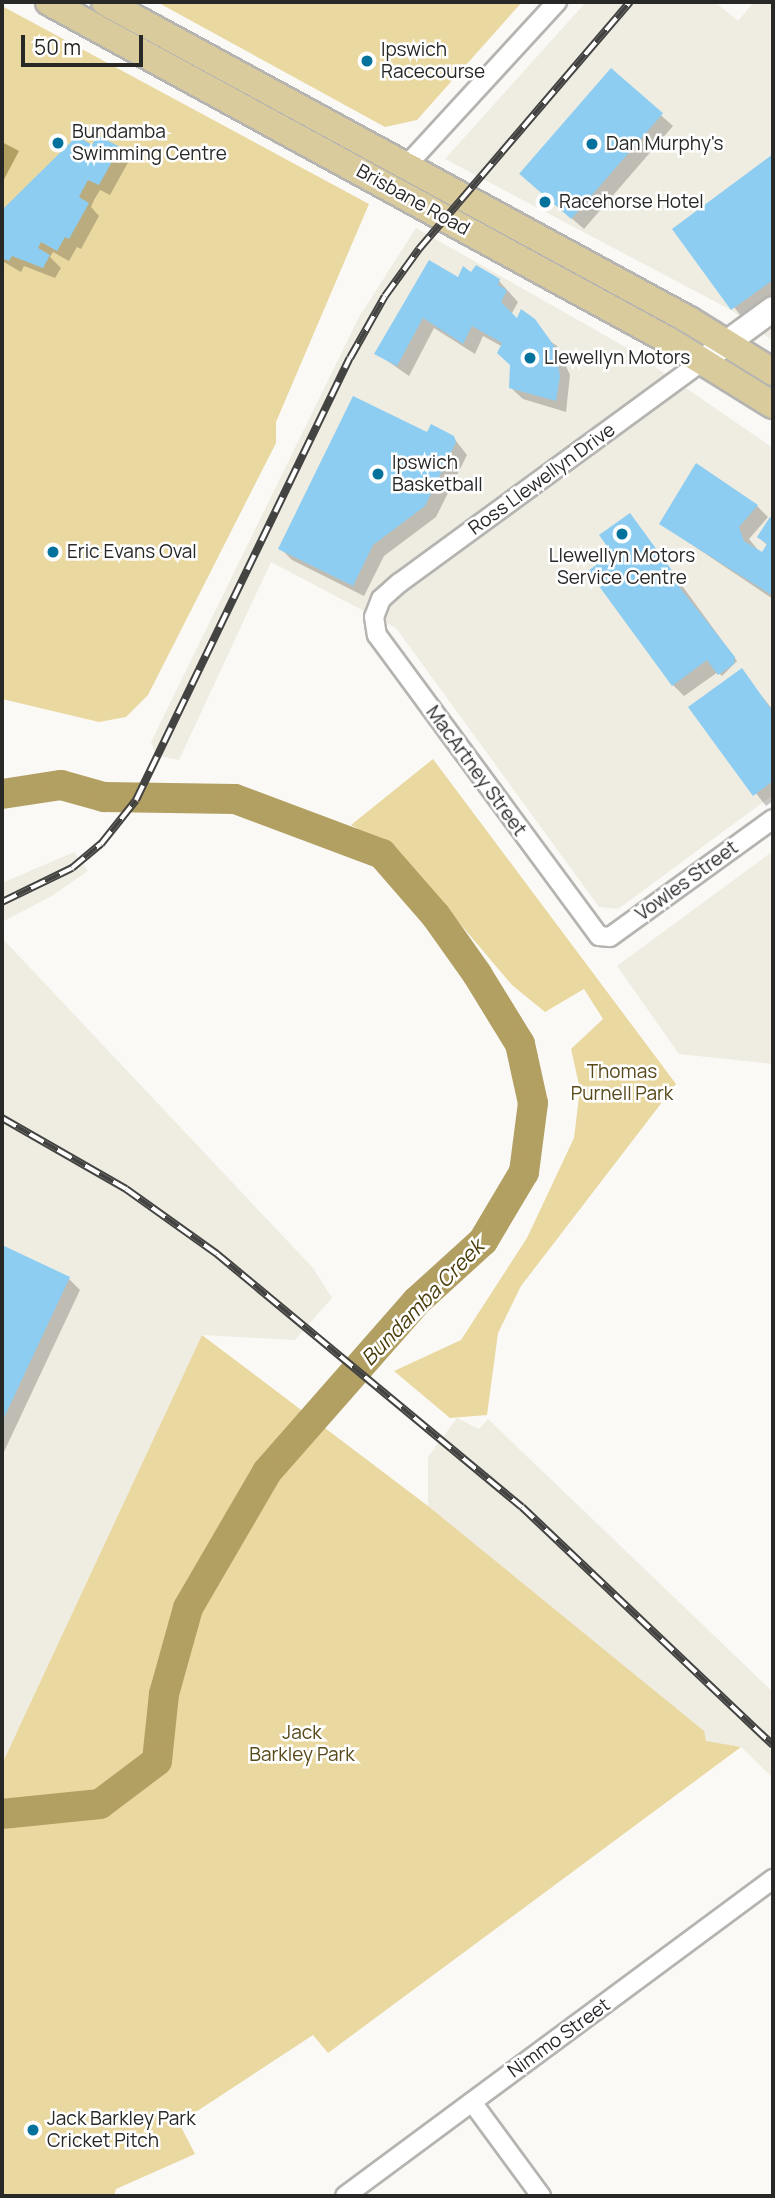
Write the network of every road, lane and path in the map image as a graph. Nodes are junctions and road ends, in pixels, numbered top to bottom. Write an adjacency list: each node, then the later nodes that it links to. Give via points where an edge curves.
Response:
1 (49, 2): 7 (main road, Brisbane Road)
2 (106, 2): 4 (main road, Brisbane Road)
3 (557, 2): 4 (street)
4 (407, 165): 6 (main road, Brisbane Road)
5 (773, 309): 6 (main road)
6 (728, 342): 7 (main road); 8 (main road, Brisbane Road)
7 (704, 360): 9 (main road, Brisbane Road); 10 (street, Ross Llewellyn Drive)
8 (773, 372)
9 (773, 405)
10 (381, 599): 12 (street, MacArtney Street, via 374,617 377,635)
11 (773, 819): 12 (street, Vowles Street, via 610,937)
12 (599, 936)
13 (773, 1879): 14 (street, Nimmo Street)
14 (472, 2102): 15 (street, Nimmo Street); 16 (street)
15 (345, 2196)
16 (541, 2196)

